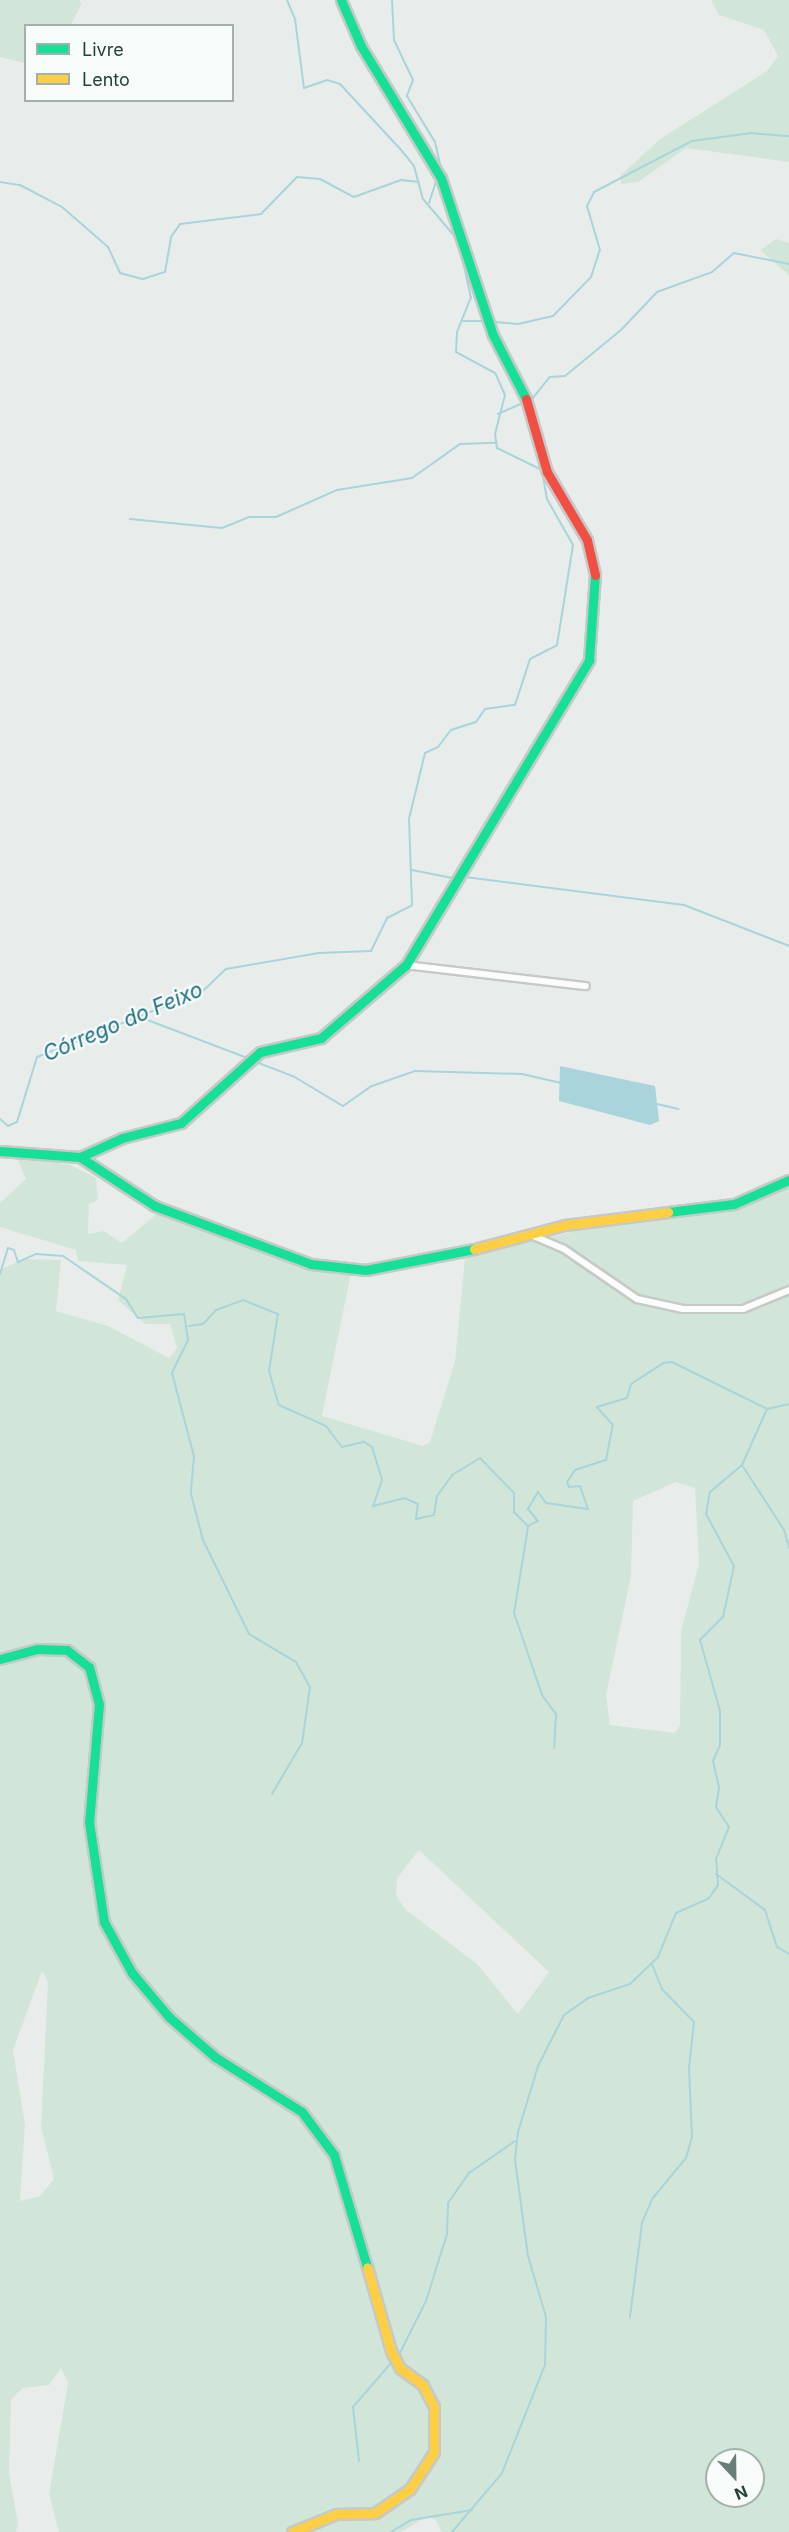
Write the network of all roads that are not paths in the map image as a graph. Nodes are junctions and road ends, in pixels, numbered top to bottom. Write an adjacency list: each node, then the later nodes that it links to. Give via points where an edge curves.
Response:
1 (341, 0): 2 (street, via 361,46 441,178 493,334 525,394 547,472 586,540 595,577 589,660)
2 (406, 965): 3 (street); 5 (street, via 321,1038 260,1052 172,1129 122,1138)
3 (586, 986)
4 (0, 1151): 5 (street)
5 (80, 1157): 7 (street, via 154,1206 311,1264 366,1270 405,1265)
6 (789, 1180): 7 (street, via 734,1204 565,1225)
7 (530, 1234): 8 (street, via 649,1302 683,1309 743,1309)
8 (789, 1290)
9 (0, 1659): 10 (street, via 38,1649 67,1650 89,1667 99,1704 88,1822 104,1922 132,1973 170,2018 215,2057 302,2112 334,2156 391,2350 400,2368 423,2385 434,2407 438,2426 434,2452 410,2489 375,2513 336,2514)
10 (292, 2532)

